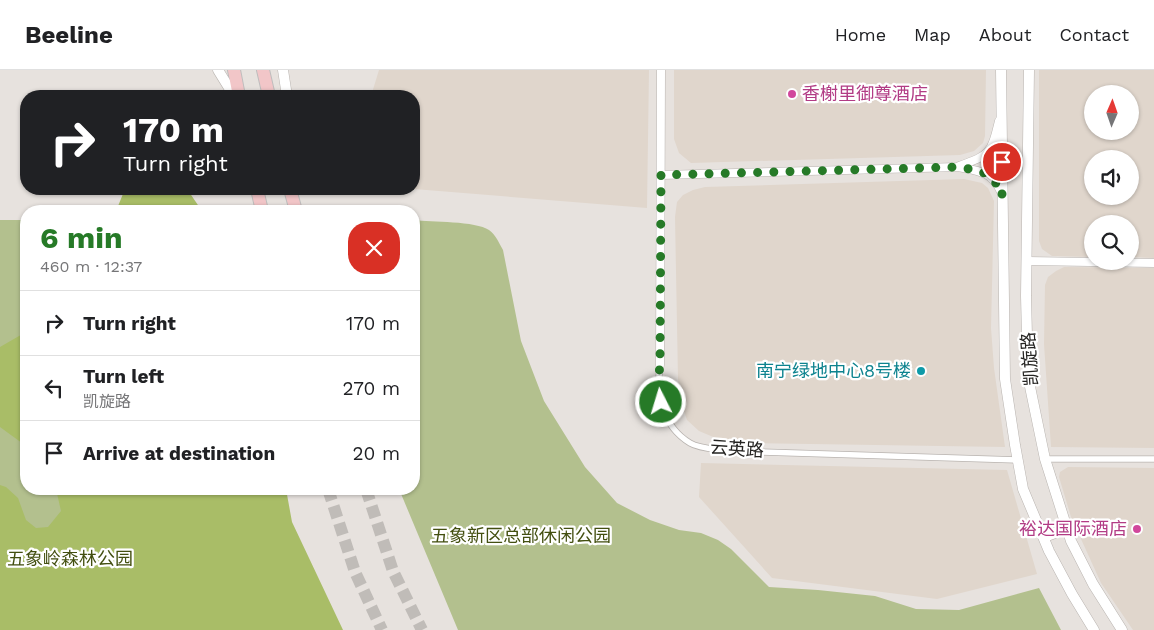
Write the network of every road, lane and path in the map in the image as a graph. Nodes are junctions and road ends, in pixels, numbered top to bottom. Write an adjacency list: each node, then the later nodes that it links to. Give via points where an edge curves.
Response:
1 (218, 70): 8 (street)
2 (234, 70): 9 (highway)
3 (263, 70): 10 (highway)
4 (283, 70): 11 (street)
5 (661, 70): 14 (street, 云英路)
6 (1001, 70): 12 (street, 凯旋路)
7 (1029, 70): 16 (street, 凯旋路)
8 (230, 90)
9 (238, 90)
10 (268, 90)
11 (286, 90)
12 (1002, 112): 13 (street, via 988,154); 15 (street, 凯旋路)
13 (958, 167): 14 (street); 15 (street, via 989,175 997,183)
14 (661, 175): 18 (street, 云英路)
15 (1002, 196): 20 (street, 凯旋路, via 1005,379)
16 (1027, 261): 17 (street); 21 (street, 凯旋路, via 1028,377)
17 (1154, 262)
18 (660, 365): 20 (street, 云英路, via 661,402 670,424 690,443 708,448)
19 (1154, 459): 21 (street)
20 (1018, 460): 23 (street, 凯旋路, via 1024,489)
21 (1045, 460): 22 (street, 凯旋路)
22 (1066, 528): 23 (street); 25 (street, 凯旋路, via 1093,584)
23 (1044, 537): 24 (street, 凯旋路)
24 (1094, 630)
25 (1122, 630)

